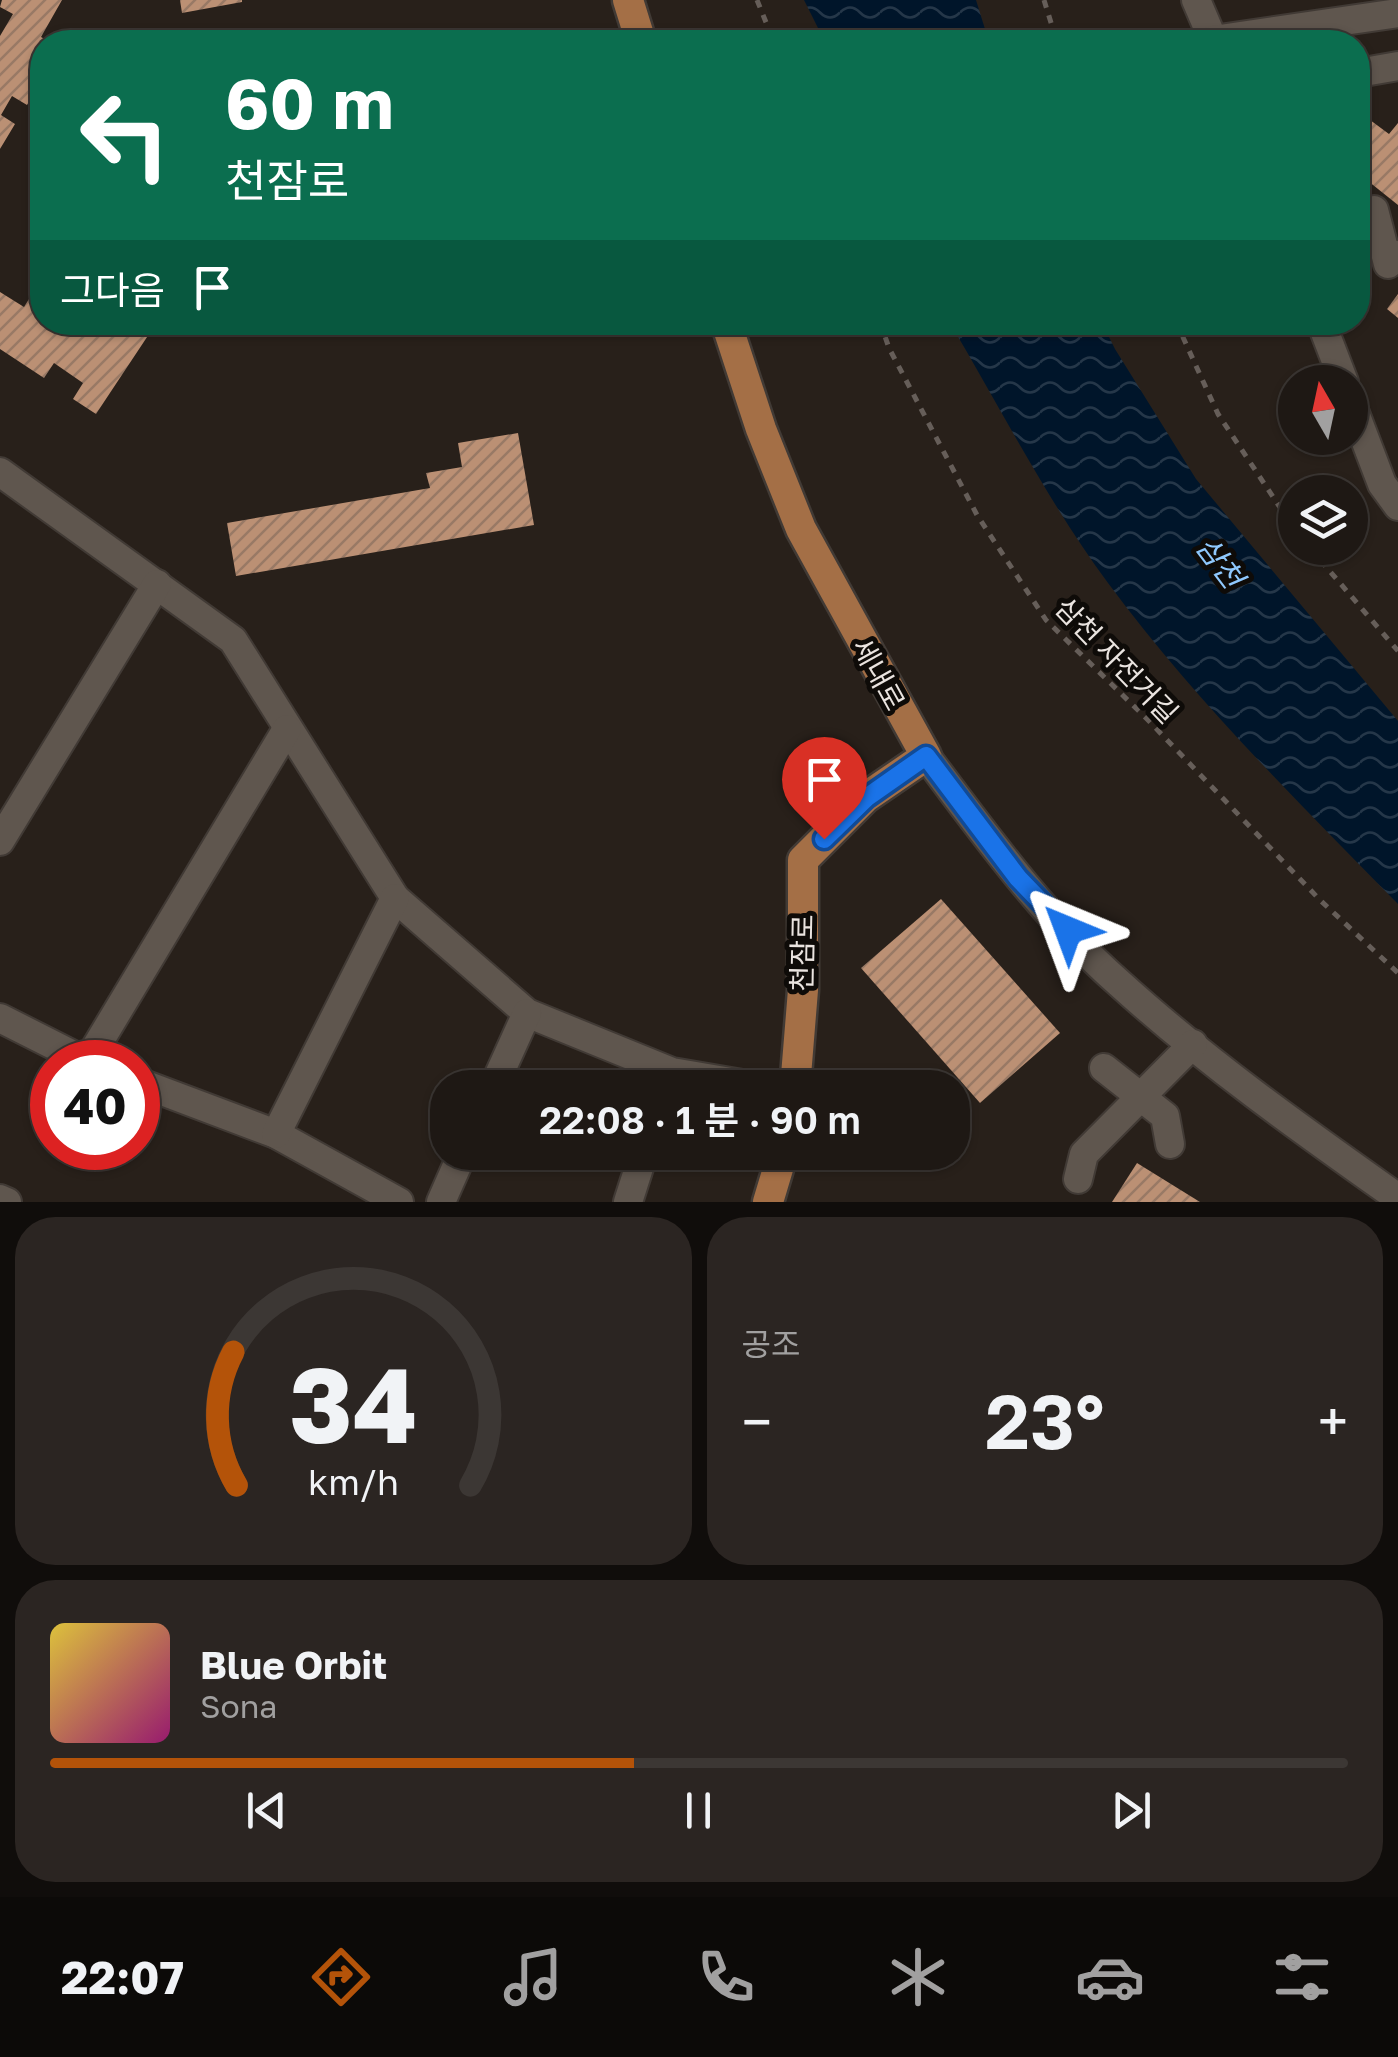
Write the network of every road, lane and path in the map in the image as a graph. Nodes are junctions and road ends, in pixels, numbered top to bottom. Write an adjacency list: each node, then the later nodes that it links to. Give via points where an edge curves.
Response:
1 (628, 0): 6 (main road)
2 (757, 0): 7 (path)
3 (1044, 0): 8 (path)
4 (1196, 0): 9 (street)
5 (1398, 13): 10 (street)
6 (637, 30)
7 (769, 30)
8 (1053, 30)
9 (1209, 30)
10 (1290, 30)
11 (1398, 66): 12 (street)
12 (1370, 70)
13 (1374, 210): 14 (street, via 1388,264)
14 (1398, 255)
15 (730, 335): 28 (main road, 세내로, via 800,529)
16 (884, 335): 31 (path, 삼천 자전거길, via 976,514 1046,620)
17 (1182, 335): 22 (path, via 1218,414)
18 (1326, 335): 19 (street)
19 (1337, 365)
20 (1368, 447): 23 (street)
21 (0, 472): 25 (street)
22 (1278, 504)
23 (1398, 506)
24 (1325, 565): 26 (path)
25 (157, 584): 27 (street, via 233,640); 29 (street)
26 (1398, 650)
27 (287, 729): 30 (street); 33 (street, via 87,1062)
28 (926, 756): 34 (street, 세내로, via 1018,878 1117,982); 38 (main road, 천잠로, via 866,798 803,860)
29 (0, 841)
30 (395, 898): 32 (street); 41 (street)
31 (1398, 973)
32 (527, 1013): 36 (street); 37 (street)
33 (0, 1018)
34 (1193, 1044): 40 (street); 47 (street, 세내로)
35 (1104, 1068): 40 (street)
36 (501, 1070)
37 (648, 1070)
38 (797, 1070)
39 (160, 1090): 41 (street)
40 (1142, 1098): 42 (street, via 1165,1116); 46 (street, via 1084,1154)
41 (276, 1134): 48 (street)
42 (1170, 1144)
43 (456, 1170): 49 (street)
44 (638, 1170): 50 (street)
45 (778, 1170): 51 (main road)
46 (1078, 1178)
47 (1398, 1198)
48 (399, 1202)
49 (441, 1202)
50 (628, 1202)
51 (768, 1202)

